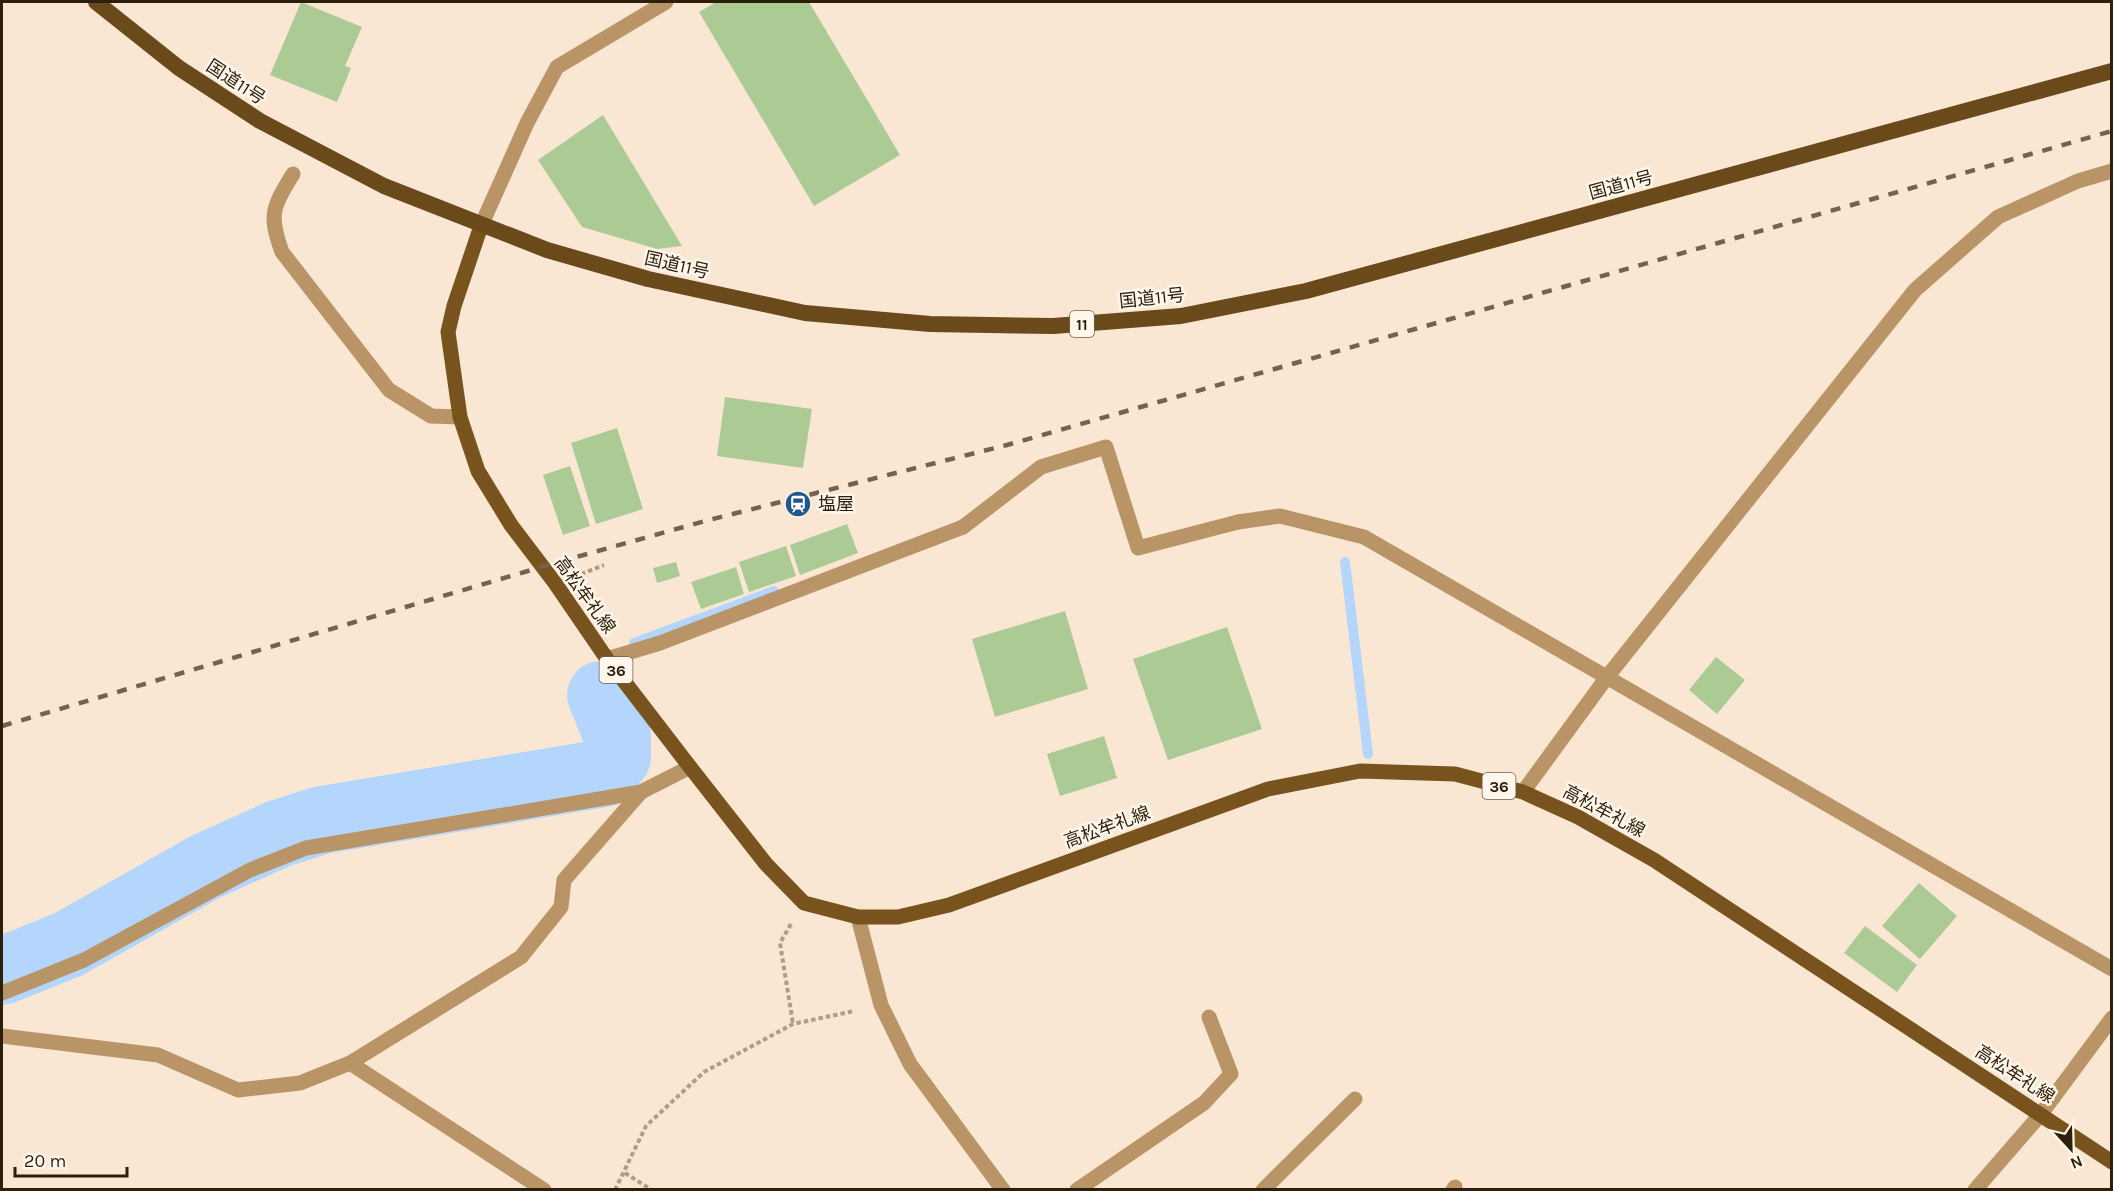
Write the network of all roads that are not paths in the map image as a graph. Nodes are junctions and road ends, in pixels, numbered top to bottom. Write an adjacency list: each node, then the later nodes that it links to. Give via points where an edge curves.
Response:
1 (96, 2): 6 (highway, 国道11号 / 11, via 179,68 260,121 384,186)
2 (666, 2): 6 (street, via 557,67)
3 (2112, 70): 6 (highway, 国道11号 / 11, via 1306,291 1182,316 1053,326 930,324 805,314 648,279)
4 (2112, 171): 9 (street, via 2078,181 1998,217 1915,290)
5 (293, 174): 7 (street, via 277,201 272,225 282,252 389,390 430,416)
6 (481, 226): 7 (main road, 高松牟礼線 / 36, via 448,332)
7 (460, 417): 8 (main road, 高松牟礼線 / 36, via 478,471 511,525)
8 (607, 659): 9 (street, via 660,643 963,527 1041,467 1106,447 1138,548 1238,522 1280,516 1364,537); 10 (main road, 高松牟礼線 / 36)
9 (1607, 677): 12 (street); 14 (street)
10 (690, 766): 11 (street); 13 (main road, 高松牟礼線 / 36, via 766,864 804,903)
11 (641, 792): 15 (street, via 306,848 250,870 84,960); 19 (street, via 564,880 561,907 521,957)
12 (1523, 792): 13 (main road, 高松牟礼線 / 36, via 1455,774 1360,771 1268,789 949,905 898,917); 21 (main road, 高松牟礼線 / 36, via 1578,817 1654,860)
13 (858, 917): 24 (street, via 881,1005 910,1064)
14 (2112, 969)
15 (2, 993)
16 (1209, 1017): 25 (street, via 1231,1074 1204,1102)
17 (2112, 1018): 21 (street)
18 (2, 1036): 19 (street, via 158,1055 238,1090 300,1083)
19 (350, 1063): 23 (street)
20 (1355, 1099): 26 (street)
21 (2041, 1114): 22 (main road, 高松牟礼線 / 36); 27 (street)
22 (2112, 1162)
23 (544, 1190)
24 (1002, 1190)
25 (1077, 1190)
26 (1263, 1190)
27 (1975, 1190)

